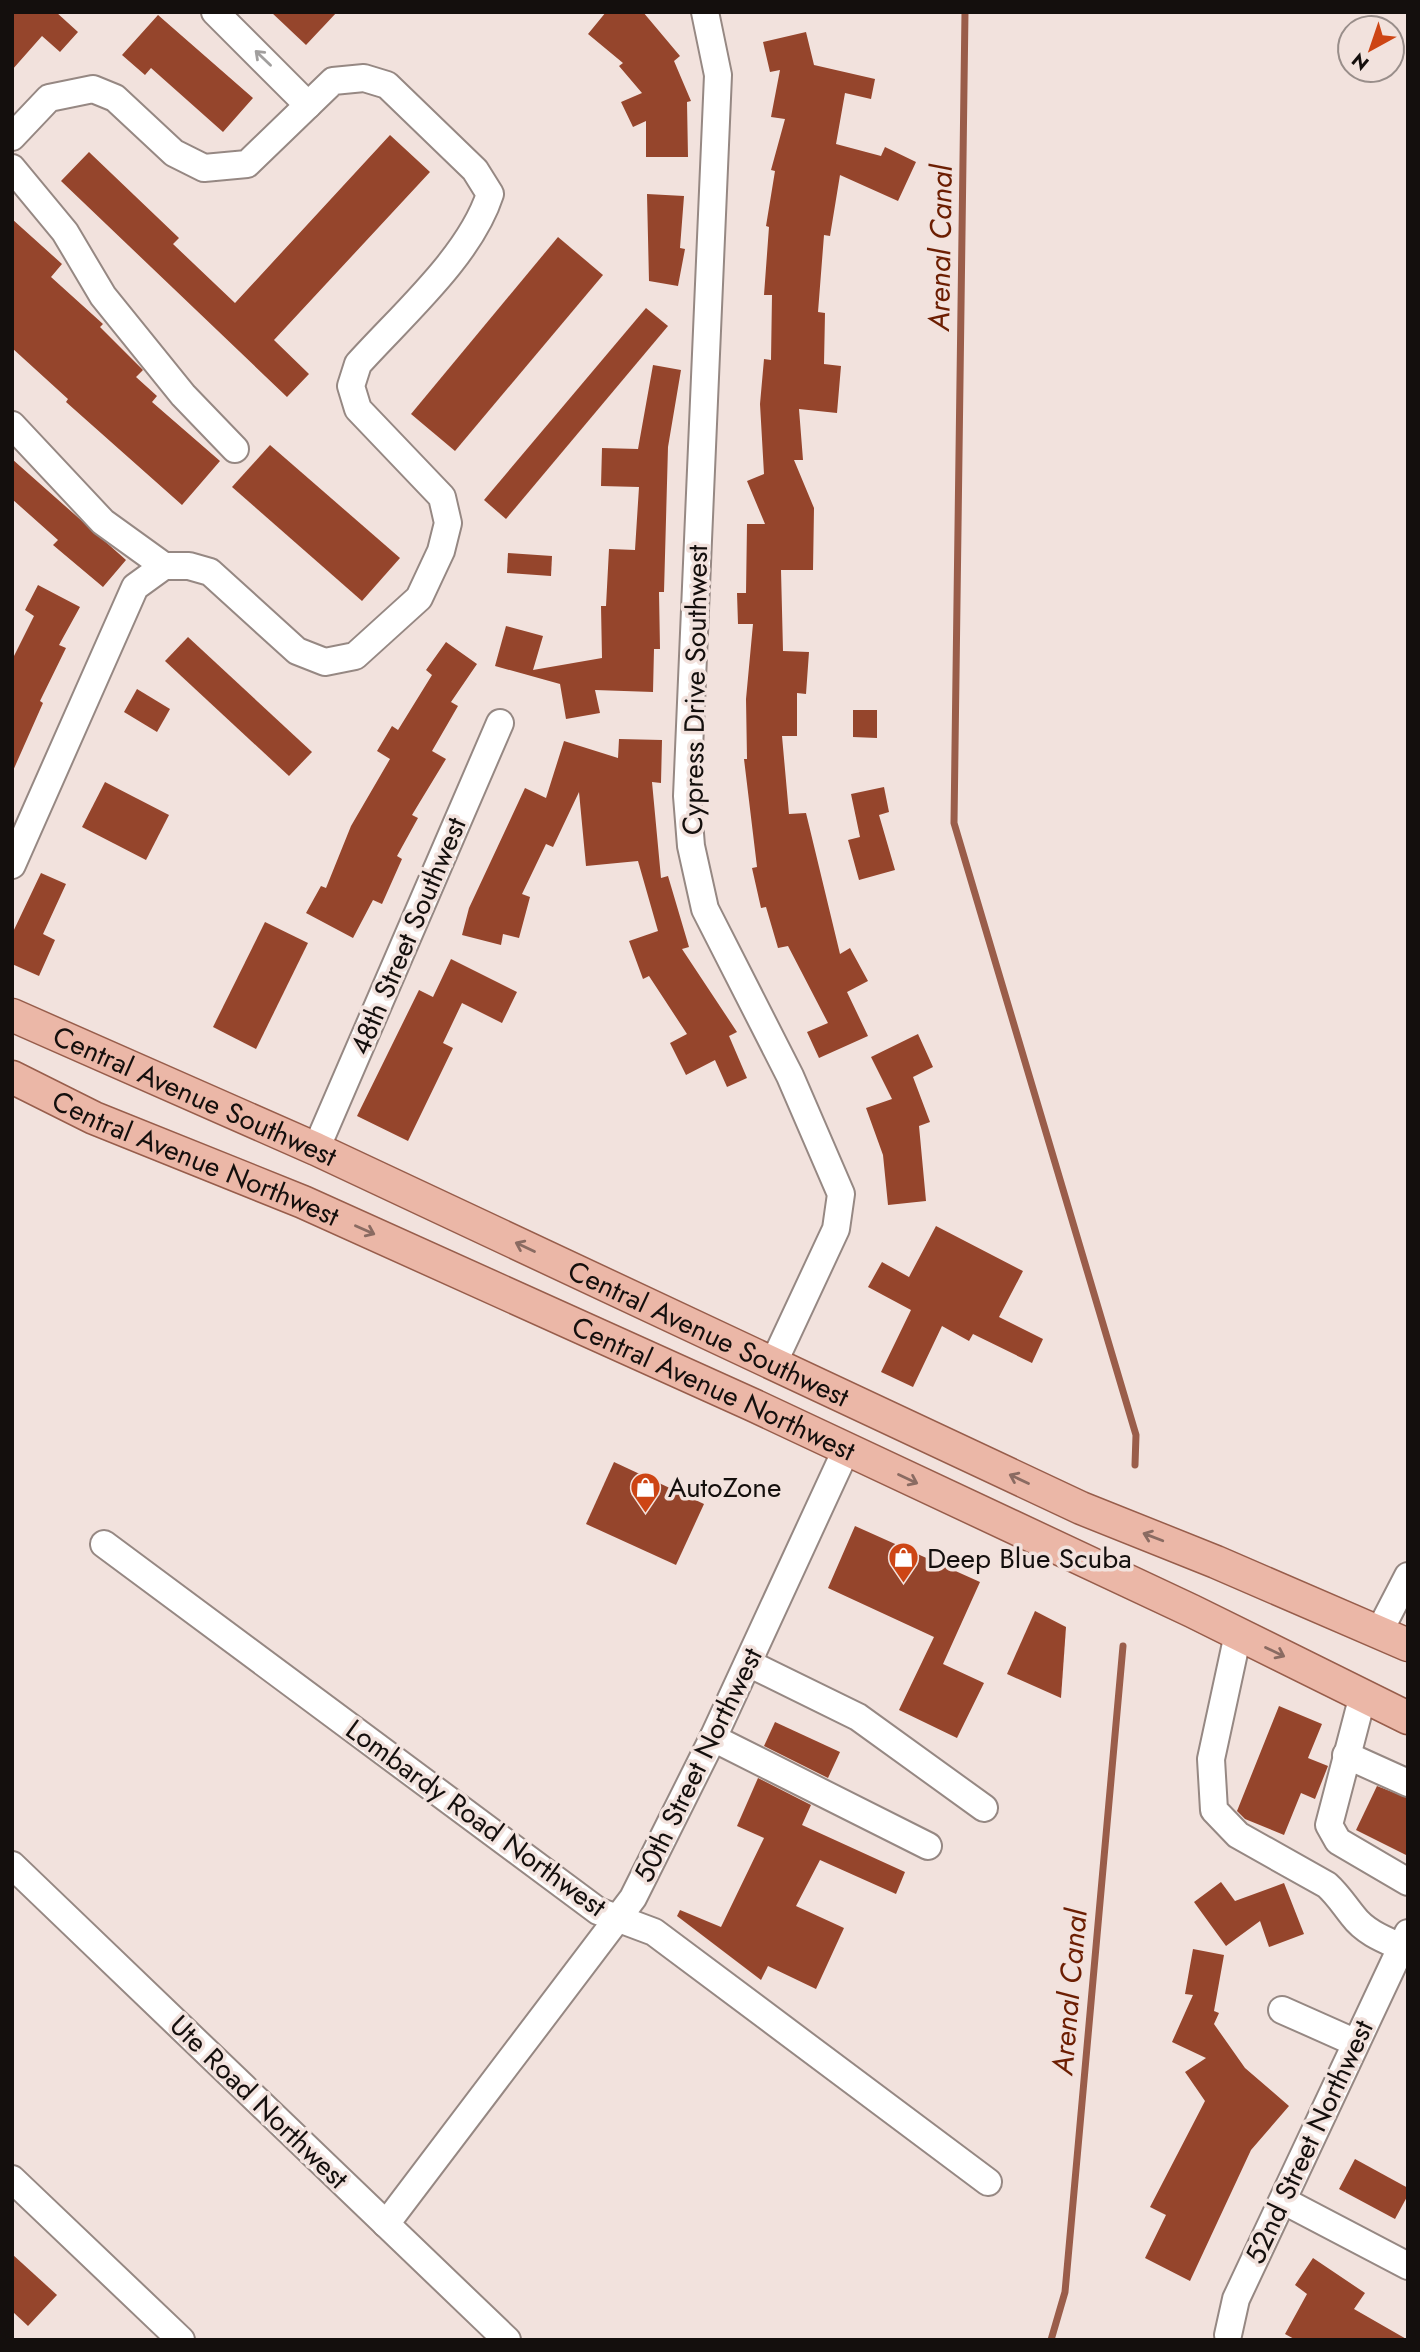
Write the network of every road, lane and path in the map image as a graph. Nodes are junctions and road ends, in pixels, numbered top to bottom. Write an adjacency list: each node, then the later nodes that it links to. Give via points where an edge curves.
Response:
1 (215, 12): 3 (street, one-way to 1)
2 (705, 12): 14 (street, Cypress Drive Southwest, via 718,75 687,796 691,846 705,909 790,1076 841,1194 836,1229)
3 (308, 104): 4 (street, via 247,164 204,168 174,153 115,97 93,89 49,98); 8 (street, via 333,80 364,78 387,85 475,170 490,194 469,241 358,364 351,386 358,409 442,497 448,523 441,551 419,598 355,656 325,662 297,651 210,572)
4 (12, 137)
5 (12, 168): 7 (street, via 65,232 103,296)
6 (12, 425): 8 (street, via 103,522)
7 (235, 449)
8 (164, 566): 10 (street, via 135,587)
9 (500, 723): 13 (street, 48th Street Southwest)
10 (12, 865)
11 (12, 1015): 13 (main road, Central Avenue Southwest)
12 (12, 1077): 15 (main road, Central Avenue Northwest, one-way to 15, via 94,1118 303,1202)
13 (316, 1149): 14 (main road, Central Avenue Southwest, one-way to 13)
14 (773, 1364): 18 (main road, Central Avenue Southwest, one-way to 14, via 1081,1508)
15 (846, 1450): 19 (main road, Central Avenue Northwest, one-way to 19); 21 (street, 50th Street Northwest)
16 (104, 1544): 31 (street, Lombardy Road Northwest, via 598,1911)
17 (1408, 1576): 18 (street)
18 (1379, 1632): 20 (main road, Central Avenue Southwest)
19 (1238, 1634): 22 (main road, Central Avenue Northwest, one-way to 22); 32 (street, via 1211,1759 1214,1811 1238,1835 1327,1885 1373,1935)
20 (1408, 1645)
21 (748, 1663): 24 (street, 50th Street Northwest); 27 (street, via 858,1717)
22 (1363, 1695): 23 (main road, Central Avenue Northwest); 25 (street)
23 (1408, 1718)
24 (713, 1738): 28 (street); 31 (street, 50th Street Northwest, via 646,1876)
25 (1346, 1755): 26 (street); 30 (street, via 1329,1825 1338,1841)
26 (1408, 1783)
27 (984, 1808)
28 (928, 1846)
29 (12, 1865): 38 (street, Ute Road Northwest)
30 (1408, 1882)
31 (618, 1920): 36 (street, Lombardy Road Northwest, via 654,1932); 38 (street, 50th Street Northwest)
32 (1404, 1940): 34 (street, 52nd Street Northwest)
33 (1282, 2010): 34 (street)
34 (1354, 2042): 37 (street, 52nd Street Northwest)
35 (12, 2179): 41 (street)
36 (988, 2182)
37 (1283, 2201): 39 (street); 40 (street, 52nd Street Northwest)
38 (386, 2224): 42 (street, Ute Road Northwest)
39 (1408, 2266)
40 (1221, 2338)
41 (181, 2340)
42 (507, 2340)

